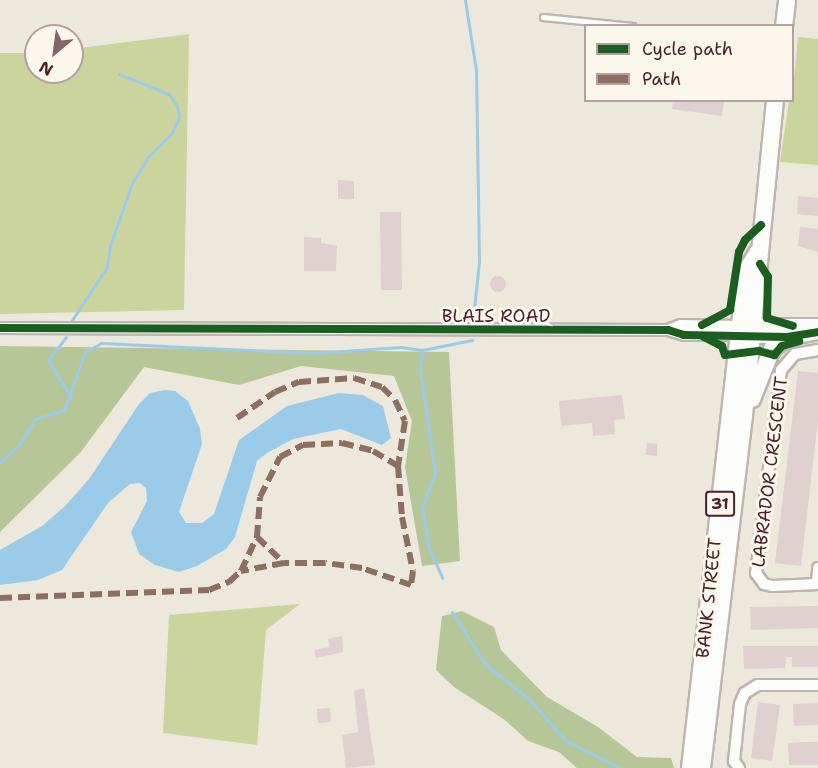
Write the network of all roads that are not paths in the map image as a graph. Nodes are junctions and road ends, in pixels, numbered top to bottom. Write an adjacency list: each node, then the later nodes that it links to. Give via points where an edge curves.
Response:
1 (787, 0): 4 (main road)
2 (543, 17): 3 (lane)
3 (613, 24)
4 (784, 24)
5 (775, 102): 8 (main road, BANK STREET / 31, via 758,252 746,271)
6 (818, 326): 8 (street)
7 (0, 328): 8 (street, BLAIS ROAD, via 668,330 681,325)
8 (746, 331): 10 (street); 12 (main road, BANK STREET / 31); 16 (main road, BANK STREET / 31)
9 (818, 332): 10 (street)
10 (787, 337): 12 (main road, via 772,349)
11 (818, 350): 14 (street, LABRADOR CRESCENT, via 795,354 781,370 756,573 764,584 773,586)
12 (744, 416): 17 (main road, BANK STREET / 31)
13 (818, 568): 14 (street, LABRADOR CRESCENT)
14 (817, 584)
15 (818, 685): 18 (street, via 758,685 745,693 740,704 734,761)
16 (690, 768)
17 (702, 768)
18 (740, 768)

